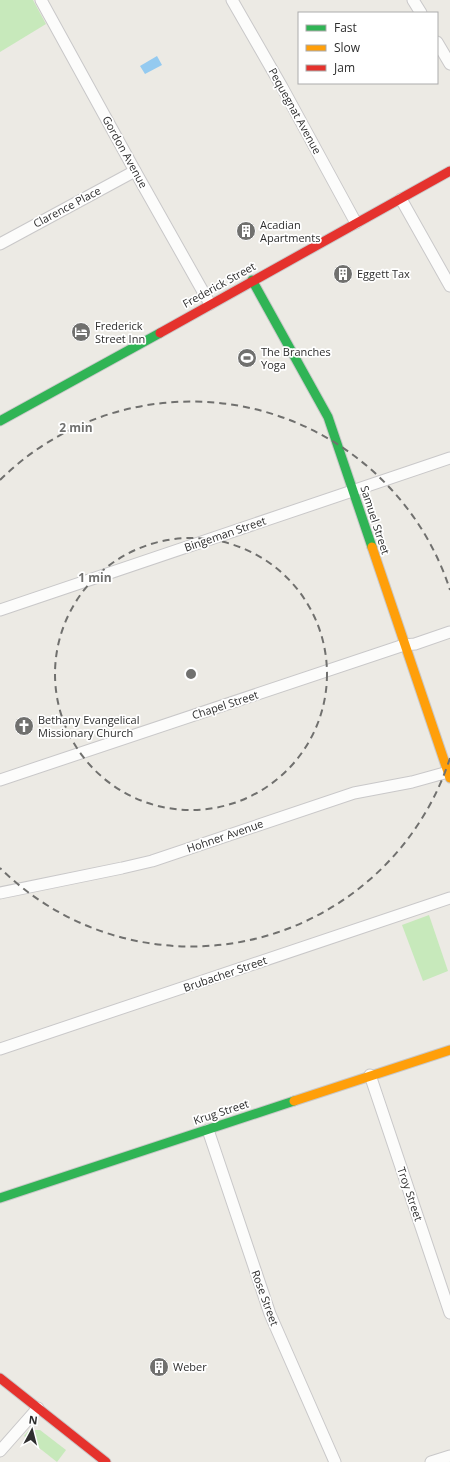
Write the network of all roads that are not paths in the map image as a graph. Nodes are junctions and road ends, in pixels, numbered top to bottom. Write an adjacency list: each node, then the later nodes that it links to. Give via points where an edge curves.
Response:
1 (41, 0): 7 (street, Gordon Avenue)
2 (232, 0): 10 (street, Pequegnat Avenue)
3 (413, 0): 4 (street)
4 (420, 12)
5 (438, 44): 6 (street)
6 (450, 64)
7 (135, 171): 11 (street, Clarence Place); 14 (street, Gordon Avenue)
8 (450, 171): 9 (street, Frederick Street)
9 (401, 199): 10 (street, Frederick Street); 13 (street)
10 (356, 223): 12 (street, Frederick Street)
11 (0, 244)
12 (252, 280): 14 (street, Frederick Street); 17 (street, Samuel Street, via 328,417)
13 (450, 286)
14 (210, 304): 15 (street, Frederick Street)
15 (0, 421)
16 (450, 458): 17 (street, Bingeman Street)
17 (353, 490): 18 (street, Bingeman Street); 20 (street, Samuel Street)
18 (0, 610)
19 (450, 632): 20 (street, Chapel Street)
20 (404, 645): 21 (street, Samuel Street); 22 (street, Chapel Street)
21 (449, 775): 23 (street, Hohner Avenue, via 354,793 122,868)
22 (0, 780)
23 (0, 893)
24 (450, 898): 25 (street, Brubacher Street)
25 (0, 1049)
26 (450, 1050): 27 (street, Krug Street)
27 (370, 1075): 28 (street, Krug Street); 30 (street, Troy Street)
28 (208, 1130): 29 (street, Krug Street); 36 (street, Rose Street, via 270,1314)
29 (0, 1198)
30 (450, 1313)
31 (0, 1378): 32 (street)
32 (38, 1408): 33 (street); 35 (street)
33 (0, 1451)
34 (450, 1456): 37 (street)
35 (106, 1462)
36 (335, 1462)
37 (431, 1462)

